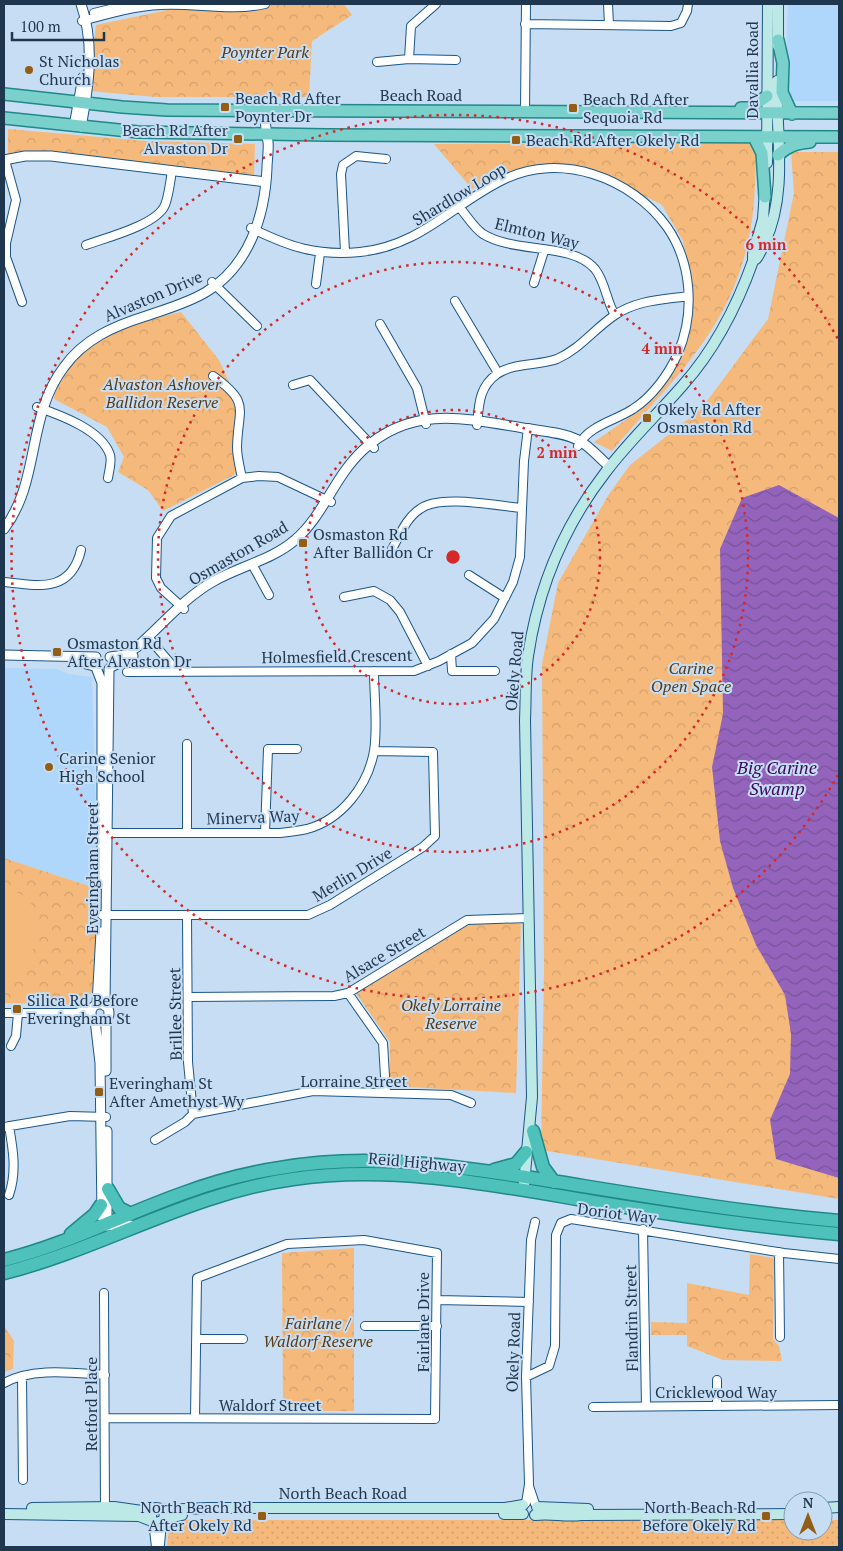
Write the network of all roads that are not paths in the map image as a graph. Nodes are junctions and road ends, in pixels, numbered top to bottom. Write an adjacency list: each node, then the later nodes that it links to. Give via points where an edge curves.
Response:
1 (76, 4): 11 (street)
2 (82, 4): 11 (street)
3 (130, 4): 11 (street)
4 (266, 4): 11 (street, via 225,8 161,5)
5 (436, 4): 15 (street, via 411,26)
6 (526, 4): 12 (street)
7 (608, 4): 13 (street)
8 (688, 4): 13 (street, via 682,23 671,26)
9 (768, 4): 19 (main road, Davallia Road)
10 (778, 4): 14 (main road, Davallia Road)
11 (83, 18): 20 (street)
12 (526, 24): 13 (street); 21 (street)
13 (609, 25)
14 (778, 40): 24 (main road, Davallia Road); 26 (main road, via 782,92)
15 (409, 59): 16 (street); 17 (street)
16 (456, 60)
17 (377, 62)
18 (4, 94): 20 (main road, Beach Road)
19 (768, 96): 23 (main road, via 750,108 722,107); 24 (main road, Davallia Road)
20 (82, 102): 22 (main road, Beach Road, via 168,110); 28 (street)
21 (525, 111): 22 (main road, Beach Road); 23 (main road, Beach Road)
22 (265, 112): 29 (street, Alvaston Drive)
23 (705, 112): 24 (main road, Beach Road)
24 (772, 113): 26 (main road, Beach Road); 30 (main road, Davallia Road)
25 (839, 113): 26 (main road, Beach Road)
26 (792, 114)
27 (4, 118): 28 (main road)
28 (78, 127): 29 (main road)
29 (266, 135): 31 (main road); 37 (street, Alvaston Drive)
30 (772, 136): 31 (main road); 32 (main road); 33 (main road, Okely Road); 38 (main road, Okely Road)
31 (754, 137): 38 (main road, via 762,153)
32 (839, 138): 33 (main road, via 799,143)
33 (778, 155): 45 (main road, Okely Road, via 775,218 758,257)
34 (386, 159): 43 (street, via 356,156 343,165)
35 (5, 163): 36 (street, via 49,161); 51 (street, via 16,200 6,257)
36 (172, 173): 37 (street); 41 (street, via 161,212 145,223)
37 (264, 184): 40 (street, Alvaston Drive, via 261,213)
38 (765, 197): 45 (main road, Okely Road)
39 (460, 208): 42 (street, Elmton Way, via 482,233 498,241); 43 (street, Shardlow Loop, via 401,243); 49 (street, Shardlow Loop, via 503,180 528,171 567,169 607,179 639,197 656,212 673,236 683,258)
40 (253, 229): 44 (street, Shardlow Loop, via 297,249); 47 (street, Alvaston Drive, via 242,257)
41 (86, 245)
42 (544, 251): 46 (street); 52 (street, Elmton Way, via 583,259 595,270)
43 (345, 252): 44 (street, Shardlow Loop)
44 (320, 253): 48 (street)
45 (753, 261): 64 (main road, Okely Road, via 732,312 708,352 684,384)
46 (534, 283)
47 (213, 284): 54 (street); 58 (street, Alvaston Drive, via 187,301 124,323 95,338 65,365)
48 (316, 284)
49 (688, 296): 52 (street, via 639,302); 62 (street, Shardlow Loop, via 684,334 665,375 634,409 590,431)
50 (454, 301): 55 (street)
51 (22, 302)
52 (615, 315): 55 (street, via 555,360 524,364)
53 (380, 324): 59 (street, via 417,388)
54 (257, 326)
55 (498, 373): 60 (street, via 483,388)
56 (213, 376): 66 (street, via 227,386 242,411 237,448)
57 (293, 385): 63 (street, via 310,380)
58 (39, 408): 65 (street, via 96,433 106,444 110,457); 69 (street, Alvaston Drive, via 29,433 20,488); 70 (street, Alvaston Drive, via 25,488)
59 (425, 421): 60 (street, Osmaston Road); 63 (street, Osmaston Road)
60 (477, 422): 61 (street, Osmaston Road)
61 (528, 431): 62 (street, Osmaston Road); 68 (street, Holmesfield Crescent)
62 (580, 444): 64 (street, Osmaston Road)
63 (372, 446): 67 (street, Osmaston Road)
64 (608, 469): 100 (main road, Okely Road, via 559,548 541,598 529,648 525,720)
65 (108, 478)
66 (242, 478): 67 (street, via 278,477); 79 (street, via 171,516 157,538 156,578 161,588)
67 (329, 501): 73 (street, Osmaston Road, via 314,528 301,541 277,558)
68 (522, 508): 72 (street, via 431,503 409,518); 78 (street, Holmesfield Crescent, via 520,557)
69 (4, 520)
70 (4, 529)
71 (81, 550): 75 (street, via 69,576 56,583)
72 (392, 550)
73 (253, 566): 76 (street); 79 (street, Osmaston Road)
74 (470, 575): 78 (street)
75 (4, 582)
76 (269, 595)
77 (344, 597): 86 (street, via 374,591 390,600 400,612)
78 (505, 598): 81 (street, Holmesfield Crescent, via 494,619 472,643)
79 (183, 607): 80 (street, Osmaston Road)
80 (150, 639): 83 (street, Osmaston Road, via 125,655); 87 (street, Osmaston Road, via 129,660); 88 (street)
81 (451, 654): 86 (street, Holmesfield Crescent); 90 (street, via 452,671)
82 (4, 655): 85 (street)
83 (110, 657): 85 (street, via 102,654); 87 (street, Everingham Street)
84 (4, 661): 85 (street, via 66,660)
85 (96, 664): 87 (street, Osmaston Road, via 102,672); 95 (street, Everingham Street, via 102,683)
86 (428, 666): 89 (street, Holmesfield Crescent, via 414,671)
87 (110, 668): 95 (street, Everingham Street)
88 (177, 671): 89 (street, Holmesfield Crescent); 91 (street, Holmesfield Crescent)
89 (374, 671): 94 (street, Minerva Way)
90 (495, 671)
91 (127, 672)
92 (187, 744): 96 (street)
93 (298, 749): 97 (street, via 268,749)
94 (374, 751): 97 (street, Minerva Way, via 366,776 353,798 335,816 308,829); 99 (street, Merlin Drive, via 433,752 435,836 423,847 330,905 308,915)
95 (105, 833): 96 (street, Minerva Way); 98 (street, Everingham Street)
96 (187, 833): 97 (street, Minerva Way)
97 (265, 833)
98 (104, 915): 99 (street, Merlin Drive); 103 (street, Everingham Street)
99 (188, 915): 102 (street, Brillee Street)
100 (528, 918): 101 (street, Alsace Street, via 467,920); 114 (main road, Okely Road)
101 (348, 993): 102 (street, Alsace Street, via 334,996); 110 (street, via 383,1044)
102 (188, 997): 112 (street, Brillee Street, via 188,1062)
103 (98, 1006): 106 (street); 107 (street, Everingham Street); 108 (street, Everingham Street, via 108,1014)
104 (4, 1013): 105 (street)
105 (18, 1013): 106 (street); 109 (street, via 16,1036)
106 (76, 1013): 107 (street)
107 (94, 1019): 108 (street); 113 (street, Everingham Street)
108 (106, 1019): 113 (street, Everingham Street)
109 (11, 1046)
110 (386, 1093): 111 (street, Lorraine Street, via 451,1095); 112 (street, Lorraine Street, via 313,1091)
111 (471, 1103)
112 (193, 1114): 116 (street, Lorraine Street)
113 (104, 1117): 115 (street, via 70,1116); 121 (street, Everingham Street); 124 (street, Everingham Street)
114 (532, 1125): 117 (main road, Okely Road); 119 (highway, via 543,1167); 120 (main road, Okely Road)
115 (6, 1126): 122 (street, via 14,1150 14,1182)
116 (155, 1140)
117 (526, 1152): 118 (highway, via 516,1164); 120 (main road, Okely Road)
118 (487, 1172): 120 (highway, Reid Highway); 123 (highway, Reid Highway, via 405,1162 355,1160 317,1163 236,1177 182,1193)
119 (554, 1182): 120 (highway, Reid Highway); 125 (highway, Reid Highway, via 665,1200)
120 (527, 1184): 127 (highway, Reid Highway, via 404,1174 294,1178 237,1190); 129 (highway, Reid Highway, via 686,1217)
121 (108, 1189): 123 (highway, via 117,1205); 124 (street, Everingham Street)
122 (9, 1195)
123 (131, 1214): 124 (highway, Reid Highway)
124 (105, 1218): 127 (street, via 118,1227); 130 (highway, Reid Highway); 130 (highway, via 96,1214); 131 (street, via 105,1232)
125 (839, 1221)
126 (535, 1222): 138 (street, Okely Road, via 531,1240)
127 (140, 1224): 131 (highway, Reid Highway)
128 (643, 1230): 132 (street, Doriot Way); 146 (street, Doriot Way, via 571,1219 561,1223 556,1235 555,1346 549,1366); 150 (street, Flandrin Street)
129 (839, 1234)
130 (61, 1242): 134 (highway, Reid Highway)
131 (94, 1242): 135 (highway, Reid Highway)
132 (780, 1252): 133 (street, Doriot Way); 141 (street)
133 (839, 1259)
134 (4, 1260)
135 (4, 1273)
136 (104, 1293): 144 (street, Retford Place)
137 (437, 1300): 138 (street); 140 (street, Fairlane Drive); 142 (street, Fairlane Drive, via 437,1253 364,1240 287,1244 197,1278)
138 (529, 1302): 146 (street, Okely Road)
139 (365, 1326): 140 (street)
140 (437, 1326): 155 (street, Fairlane Drive)
141 (780, 1337)
142 (196, 1339): 143 (street); 154 (street, Fairlane Drive)
143 (243, 1339)
144 (105, 1374): 145 (street, via 56,1372); 153 (street, Retford Place)
145 (22, 1377): 148 (street); 156 (street)
146 (526, 1377): 158 (street, Okely Road)
147 (717, 1380): 151 (street)
148 (4, 1383)
149 (839, 1405): 151 (street, Cricklewood Way)
150 (646, 1406): 151 (street, Cricklewood Way); 152 (street, Cricklewood Way)
151 (717, 1406)
152 (593, 1407)
153 (105, 1418): 154 (street, Waldorf Street); 160 (street, Retford Place)
154 (195, 1418): 155 (street, Waldorf Street)
155 (435, 1419)
156 (23, 1480)
157 (4, 1508): 160 (main road, North Beach Road)
158 (530, 1508): 159 (main road, North Beach Road); 162 (main road, North Beach Road, via 564,1517); 163 (main road, North Beach Road, via 208,1508)
159 (783, 1508)
160 (105, 1511): 161 (main road, North Beach Road); 163 (main road, North Beach Road)
161 (4, 1514)
162 (783, 1514)
163 (158, 1517): 164 (street)
164 (158, 1547)

